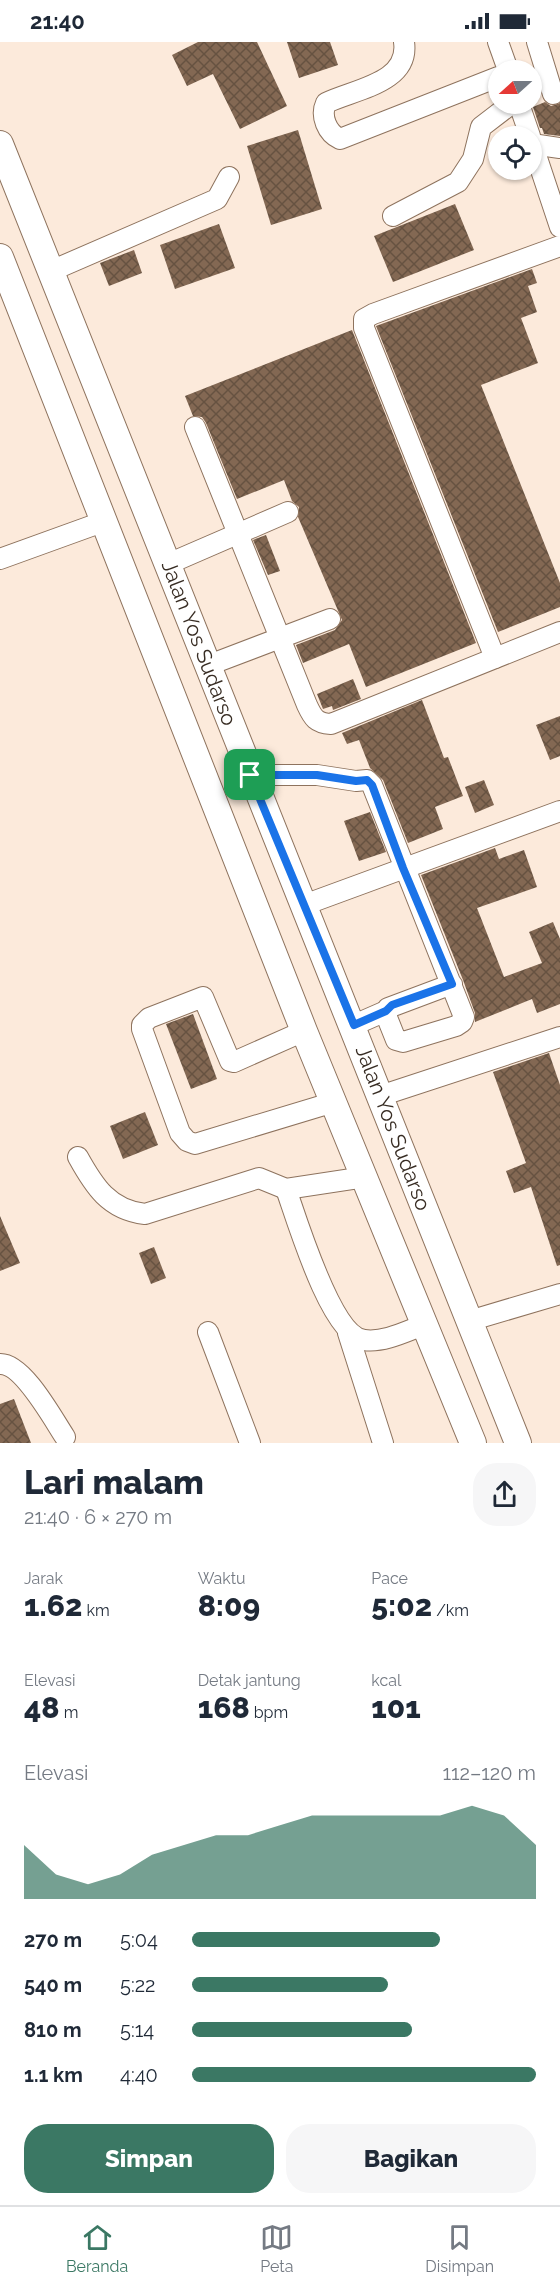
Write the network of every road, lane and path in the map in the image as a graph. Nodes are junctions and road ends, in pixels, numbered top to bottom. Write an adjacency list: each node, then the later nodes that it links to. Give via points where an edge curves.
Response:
1 (404, 42): 5 (lane, via 405,58 388,78 326,103 325,121 334,136 340,139)
2 (498, 42): 4 (lane)
3 (537, 42): 6 (lane)
4 (504, 60)
5 (488, 81)
6 (552, 94)
7 (498, 114): 13 (lane, via 482,127 473,159 458,182)
8 (542, 143): 10 (lane)
9 (0, 144): 17 (main road, Jalan Yos Sudarso)
10 (560, 148)
11 (542, 173): 14 (lane)
12 (229, 177): 17 (lane, via 217,199)
13 (393, 216)
14 (560, 227)
15 (560, 246): 27 (lane, via 364,319 364,328)
16 (0, 257): 20 (main road, Jalan Yos Sudarso)
17 (51, 271): 23 (main road, Jalan Yos Sudarso)
18 (195, 428): 21 (lane)
19 (288, 512): 21 (lane)
20 (105, 521): 22 (lane); 36 (main road, Jalan Yos Sudarso)
21 (239, 533): 23 (lane); 26 (lane)
22 (0, 559)
23 (168, 564): 28 (main road, Jalan Yos Sudarso)
24 (330, 620): 26 (lane)
25 (560, 632): 27 (lane)
26 (280, 638): 27 (lane, via 313,719 321,724 331,724); 28 (lane)
27 (495, 658)
28 (209, 665): 29 (main road, Jalan Yos Sudarso)
29 (250, 775): 31 (lane, via 367,780); 32 (main road, Jalan Yos Sudarso)
30 (560, 811): 31 (lane)
31 (403, 868): 32 (lane); 33 (lane)
32 (304, 905): 35 (main road, Jalan Yos Sudarso)
33 (452, 984): 34 (lane, via 392,1005); 34 (lane, via 464,1017 456,1026 398,1041)
34 (386, 1011): 35 (lane)
35 (354, 1025): 38 (main road, Jalan Yos Sudarso)
36 (304, 1031): 39 (main road, Jalan Yos Sudarso); 39 (lane, via 234,1062 230,1061 203,997 149,1018 142,1025 180,1133 187,1141 195,1144)
37 (560, 1036): 38 (lane)
38 (380, 1096): 44 (main road, Jalan Yos Sudarso)
39 (334, 1102): 41 (main road, Jalan Yos Sudarso)
40 (78, 1156): 42 (lane, via 92,1182 108,1200 128,1212 145,1214 259,1178)
41 (365, 1177): 42 (lane); 45 (main road, Jalan Yos Sudarso)
42 (286, 1189): 47 (lane, via 312,1263)
43 (560, 1294): 44 (lane)
44 (469, 1321): 53 (main road, Jalan Yos Sudarso)
45 (426, 1324): 47 (lane, via 377,1341 362,1340); 52 (main road, Jalan Yos Sudarso)
46 (208, 1332): 50 (lane)
47 (348, 1333): 51 (lane)
48 (0, 1364): 49 (lane, via 20,1372)
49 (65, 1437)
50 (250, 1443)
51 (384, 1443)
52 (473, 1443)
53 (518, 1443)

